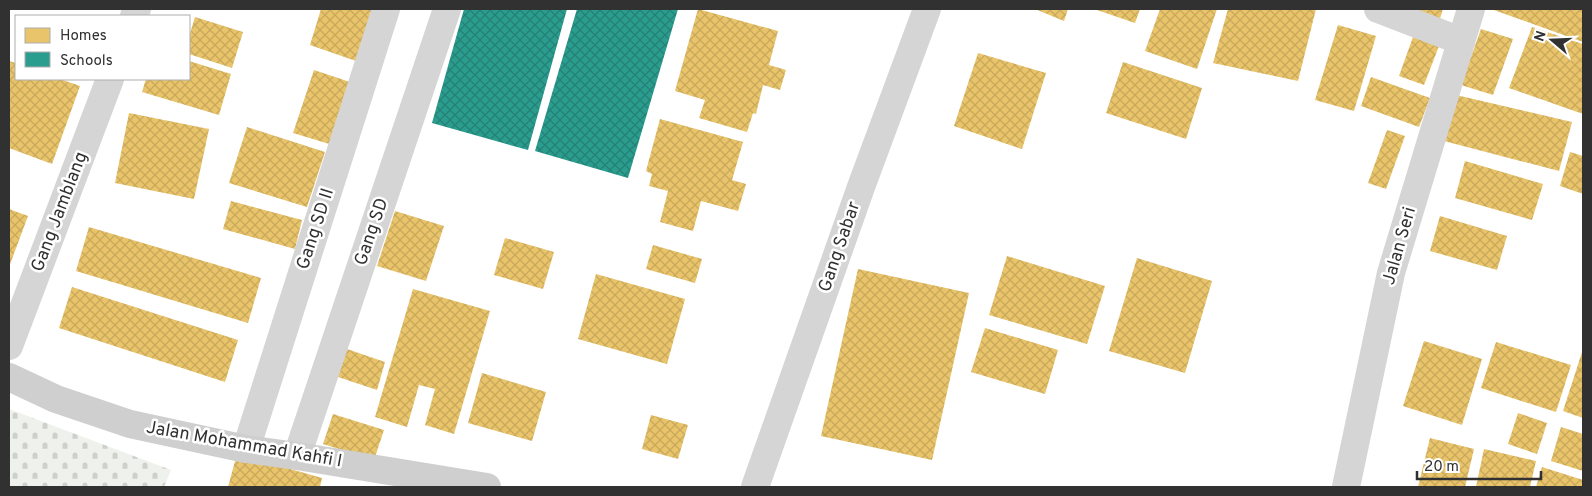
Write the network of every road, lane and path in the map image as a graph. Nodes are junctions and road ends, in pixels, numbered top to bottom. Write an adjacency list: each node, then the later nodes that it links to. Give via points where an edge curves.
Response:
1 (386, 9): 10 (street, Gang SD II)
2 (447, 9): 11 (street, Gang SD)
3 (927, 9): 13 (street, Gang Sabar)
4 (1378, 9): 6 (street)
5 (1471, 9): 6 (street, Jalan Seri)
6 (1461, 41): 14 (street, Jalan Seri, via 1391,273)
7 (110, 80): 8 (street, Gang Jamblang)
8 (9, 346)
9 (9, 377): 10 (main road, Jalan Mohammad Kahfi I, via 56,399 130,424)
10 (246, 449): 11 (main road, Jalan Mohammad Kahfi I)
11 (297, 456): 12 (main road, Jalan Mohammad Kahfi I)
12 (486, 487)
13 (756, 487)
14 (1346, 487)

